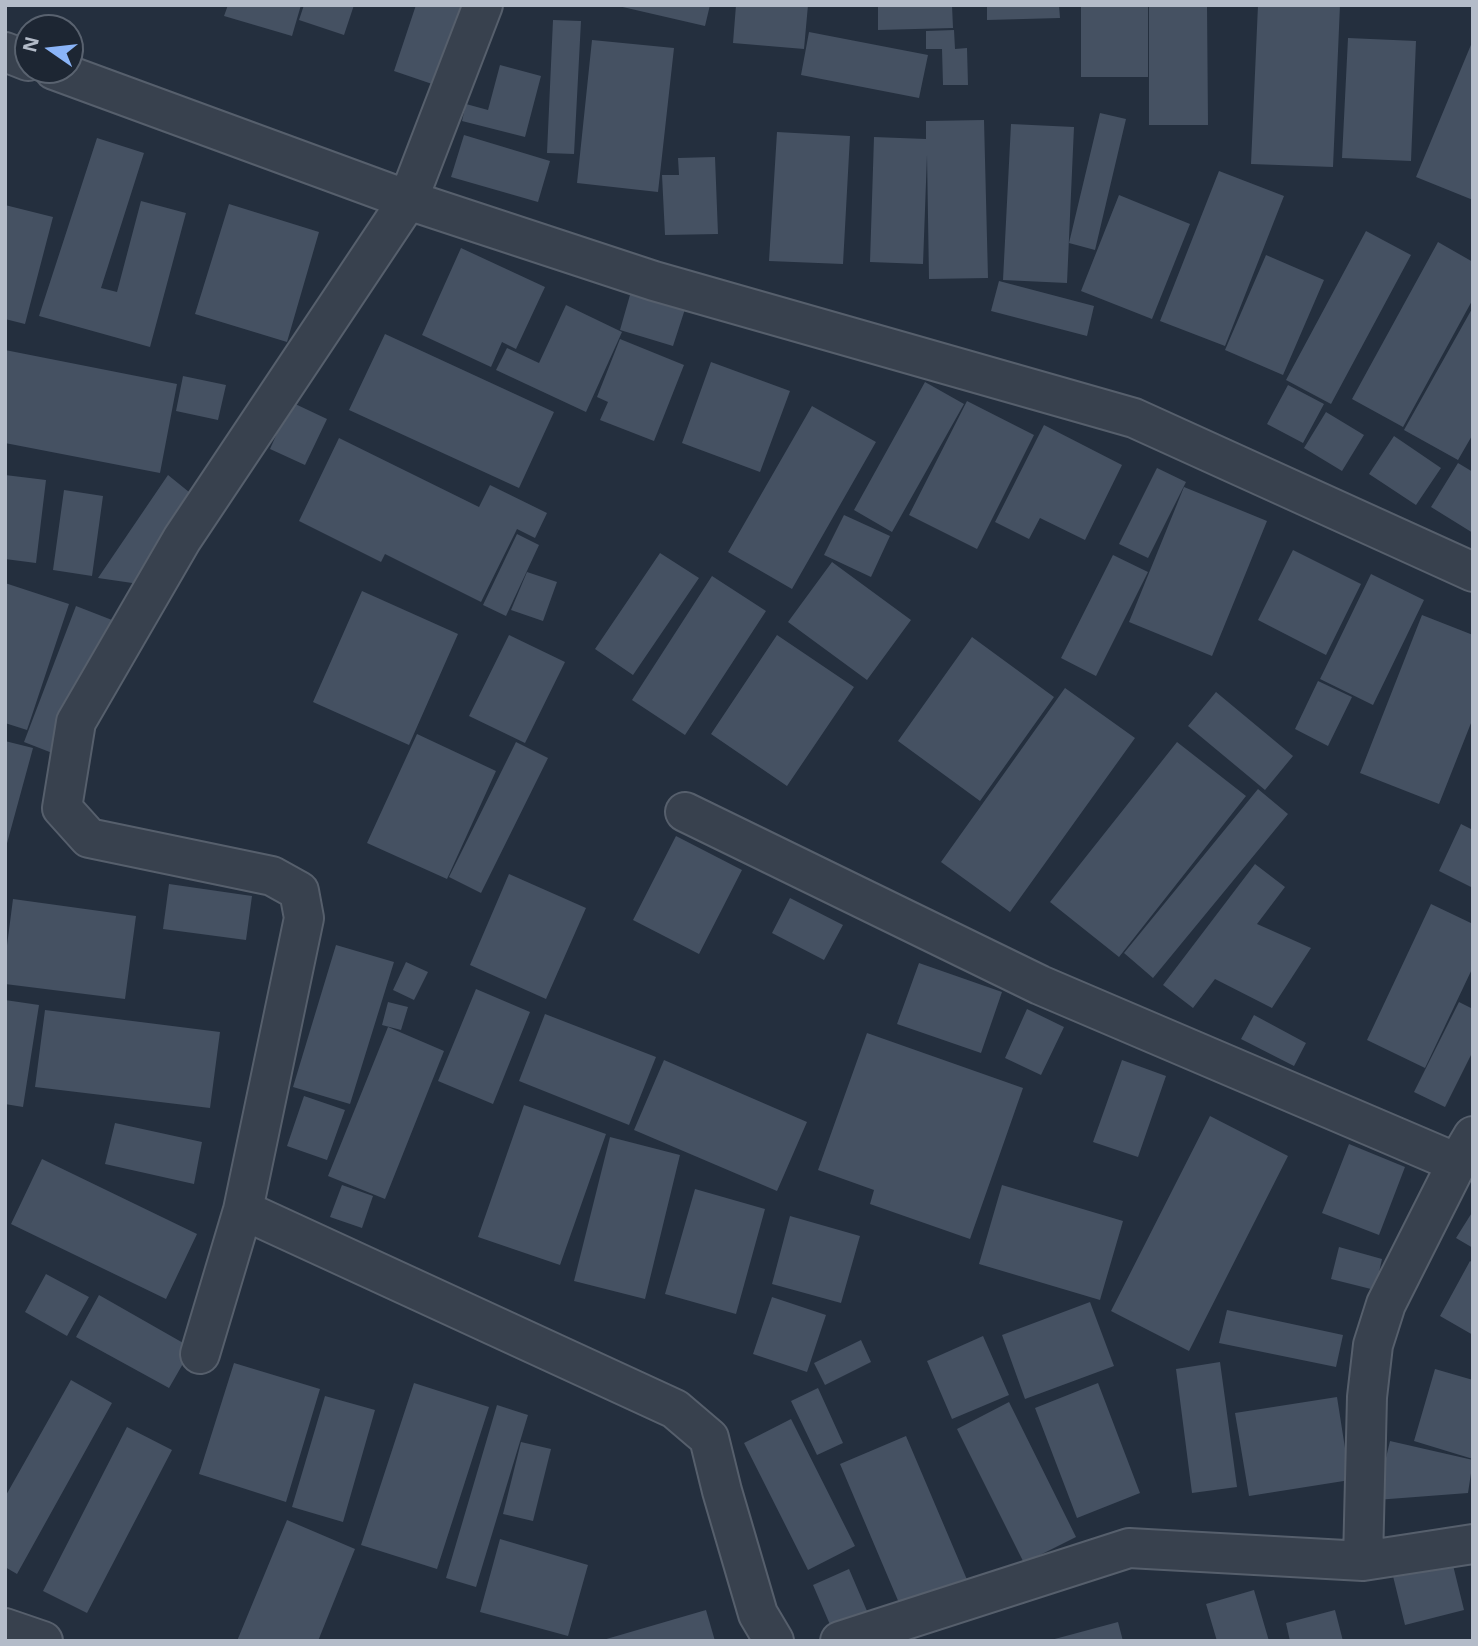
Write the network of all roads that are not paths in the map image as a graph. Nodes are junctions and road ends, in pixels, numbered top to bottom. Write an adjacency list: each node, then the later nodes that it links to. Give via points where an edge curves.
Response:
1 (483, 5): 3 (street)
2 (84, 81): 3 (street)
3 (408, 200): 4 (street, via 654,281 1134,418); 7 (street, via 182,539 76,722 62,808 89,838 272,876 299,891 304,918)
4 (1473, 572)
5 (685, 812): 6 (street, via 1040,985)
6 (1465, 1150): 10 (street, via 1386,1304 1373,1345 1367,1397)
7 (243, 1210): 8 (street); 13 (street, via 675,1409 709,1438 758,1614)
8 (200, 1354)
9 (1473, 1544): 10 (street)
10 (1363, 1561): 14 (street, via 1129,1548)
11 (5, 1628): 12 (street)
12 (43, 1641)
13 (774, 1641)
14 (840, 1641)

